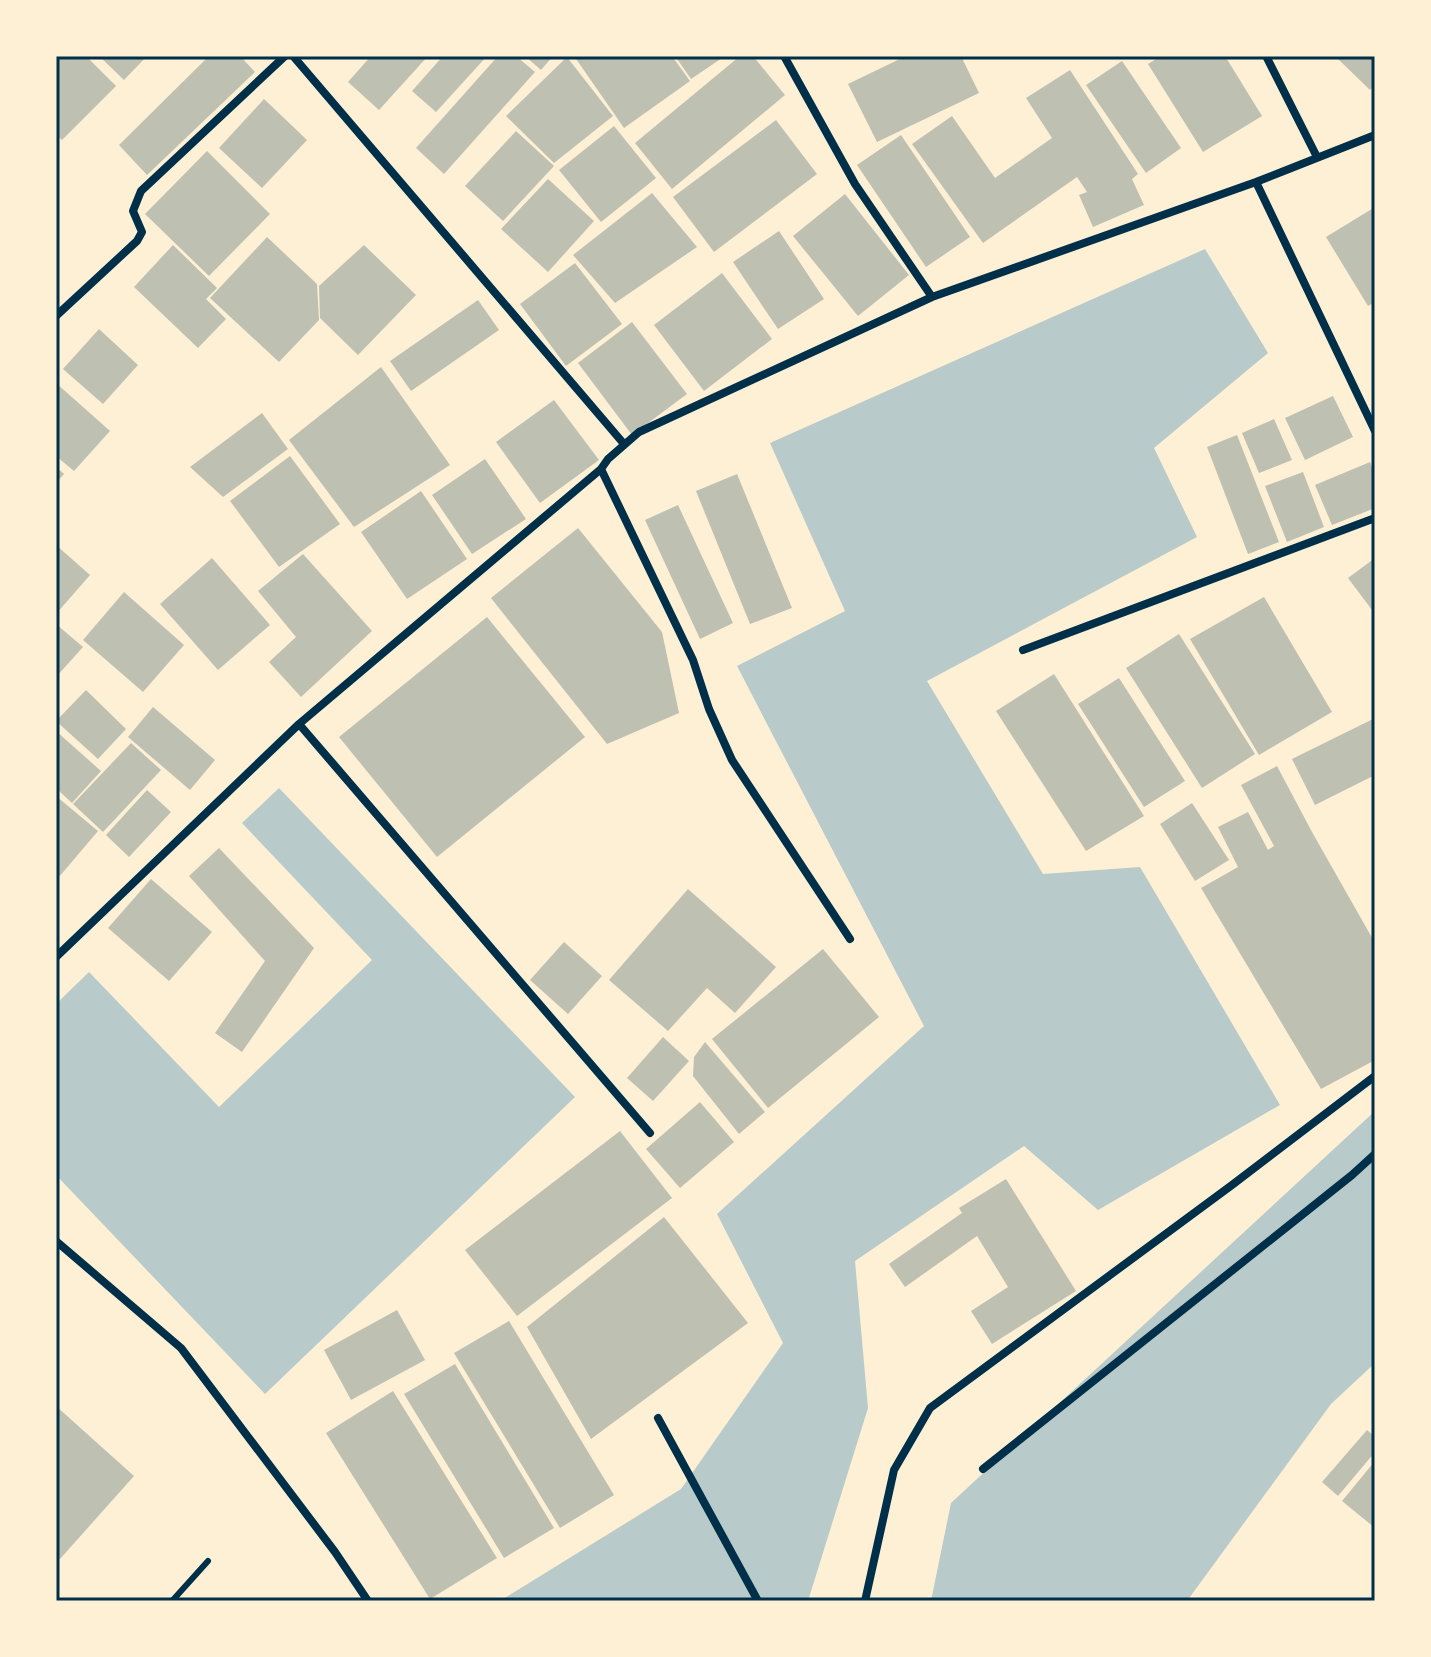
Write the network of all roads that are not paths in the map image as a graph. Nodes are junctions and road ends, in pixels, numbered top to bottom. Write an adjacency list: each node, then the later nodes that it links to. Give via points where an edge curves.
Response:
1 (285, 56): 9 (street, via 141,191 133,211 142,232 137,241)
2 (293, 56): 11 (street)
3 (784, 56): 8 (street, via 855,184)
4 (1266, 56): 6 (street)
5 (1375, 135): 6 (street)
6 (1317, 157): 7 (street)
7 (1256, 182): 8 (street); 10 (street)
8 (932, 297): 11 (street, via 639,432)
9 (56, 316)
10 (1375, 431)
11 (624, 444): 12 (street)
12 (601, 469): 15 (street); 16 (street, via 693,660 732,760)
13 (1375, 518): 14 (street)
14 (1023, 650)
15 (299, 724): 17 (street); 19 (street)
16 (850, 939)
17 (56, 957)
18 (1375, 1076): 28 (street, via 930,1408 894,1470)
19 (650, 1133)
20 (1375, 1154): 23 (street)
21 (56, 1241): 26 (street, via 181,1348)
22 (658, 1418): 27 (street)
23 (983, 1469)
24 (208, 1561): 25 (lane)
25 (172, 1601)
26 (368, 1601)
27 (758, 1601)
28 (865, 1601)

